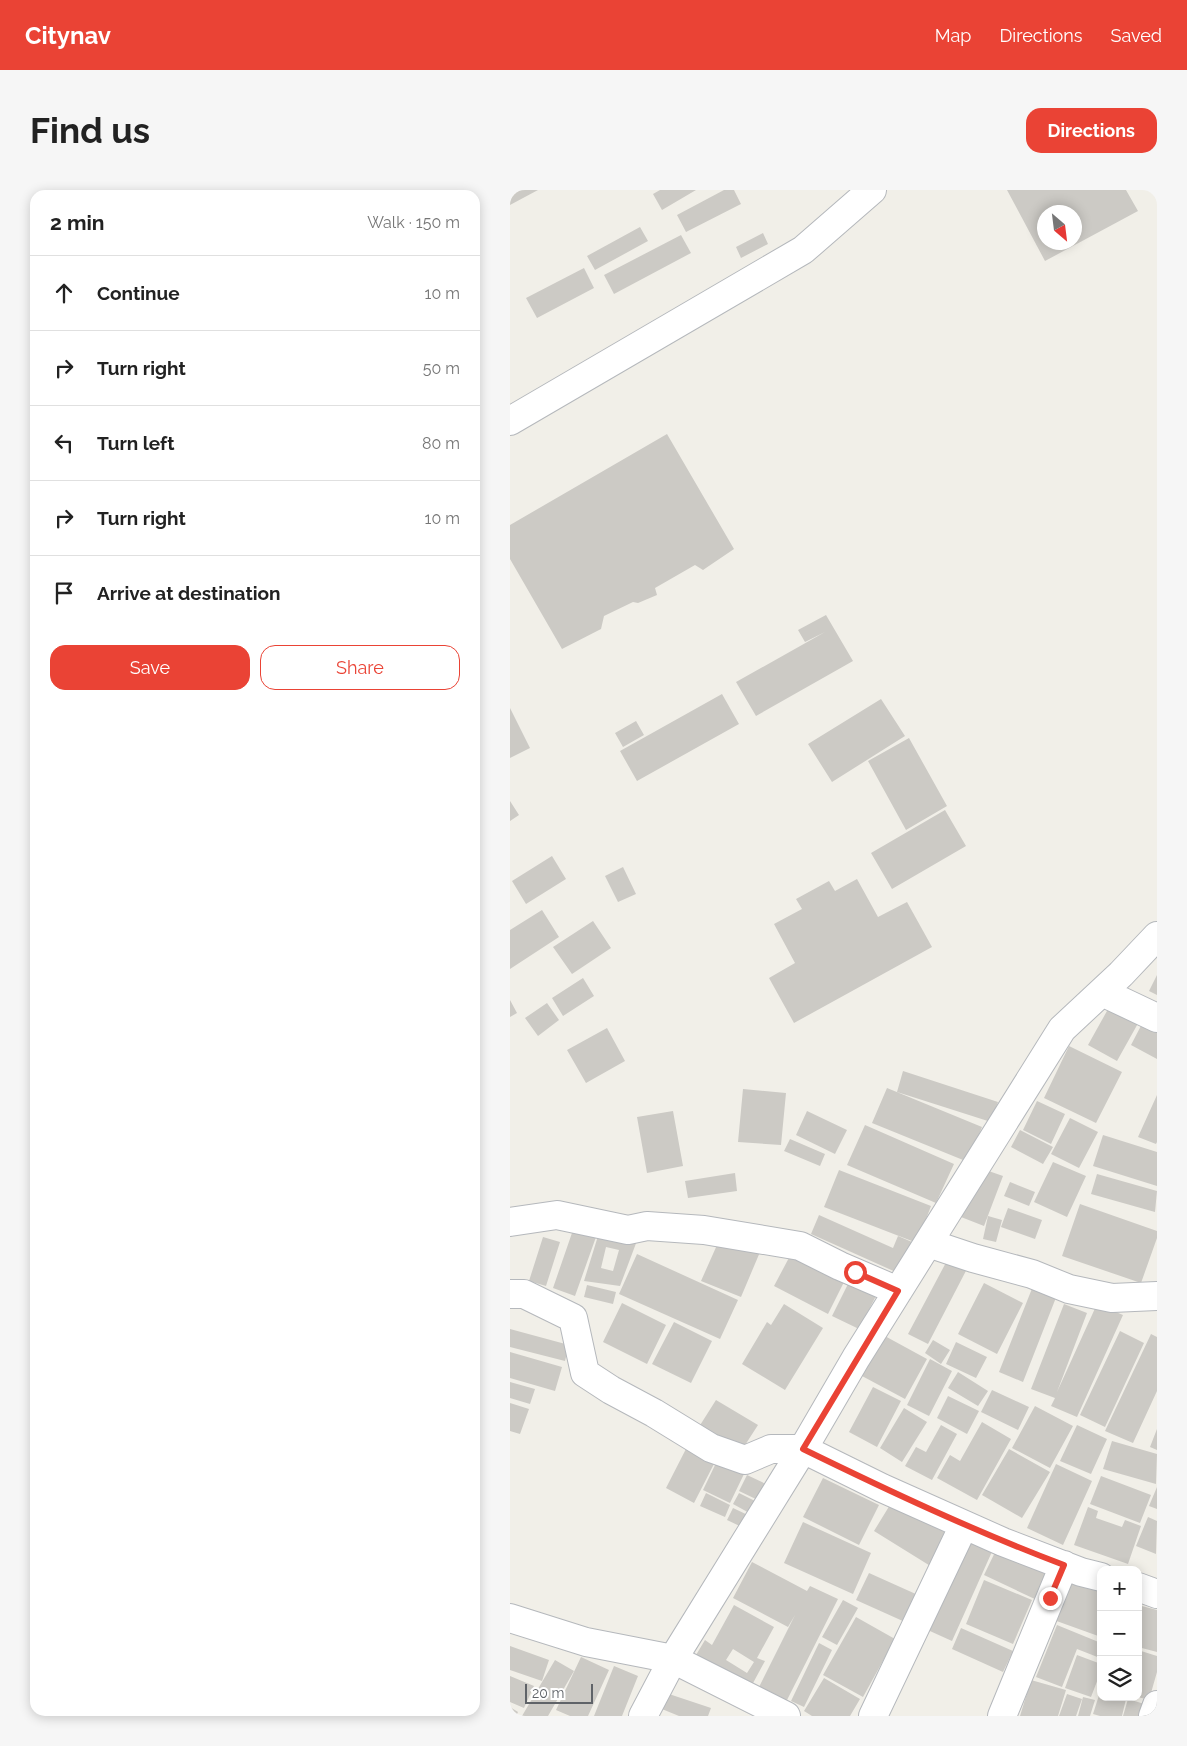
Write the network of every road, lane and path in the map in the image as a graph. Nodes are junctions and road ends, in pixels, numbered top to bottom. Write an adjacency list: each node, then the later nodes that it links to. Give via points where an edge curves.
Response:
1 (872, 190): 2 (street, via 803,250)
2 (510, 421)
3 (1157, 936): 4 (street)
4 (1102, 992): 5 (street); 7 (street, via 1062,1029)
5 (1157, 1018)
6 (510, 1222): 8 (street, via 557,1215 628,1230 648,1226 704,1230 800,1246)
7 (928, 1243): 8 (street); 10 (street, via 1032,1274 1069,1289 1112,1298)
8 (898, 1291): 11 (street)
9 (510, 1294): 11 (street, via 524,1294 573,1318 585,1373 711,1448 745,1460 771,1449)
10 (1157, 1296)
11 (803, 1449): 12 (street); 18 (street)
12 (964, 1525): 13 (street); 22 (street)
13 (1064, 1565): 14 (street); 23 (street)
14 (1097, 1576)
15 (1142, 1588): 16 (street)
16 (1157, 1594)
17 (510, 1618): 18 (street, via 586,1642)
18 (673, 1659): 20 (street); 21 (street)
19 (1157, 1705): 24 (street)
20 (644, 1716)
21 (786, 1716)
22 (873, 1716)
23 (1002, 1716)
24 (1153, 1716)

